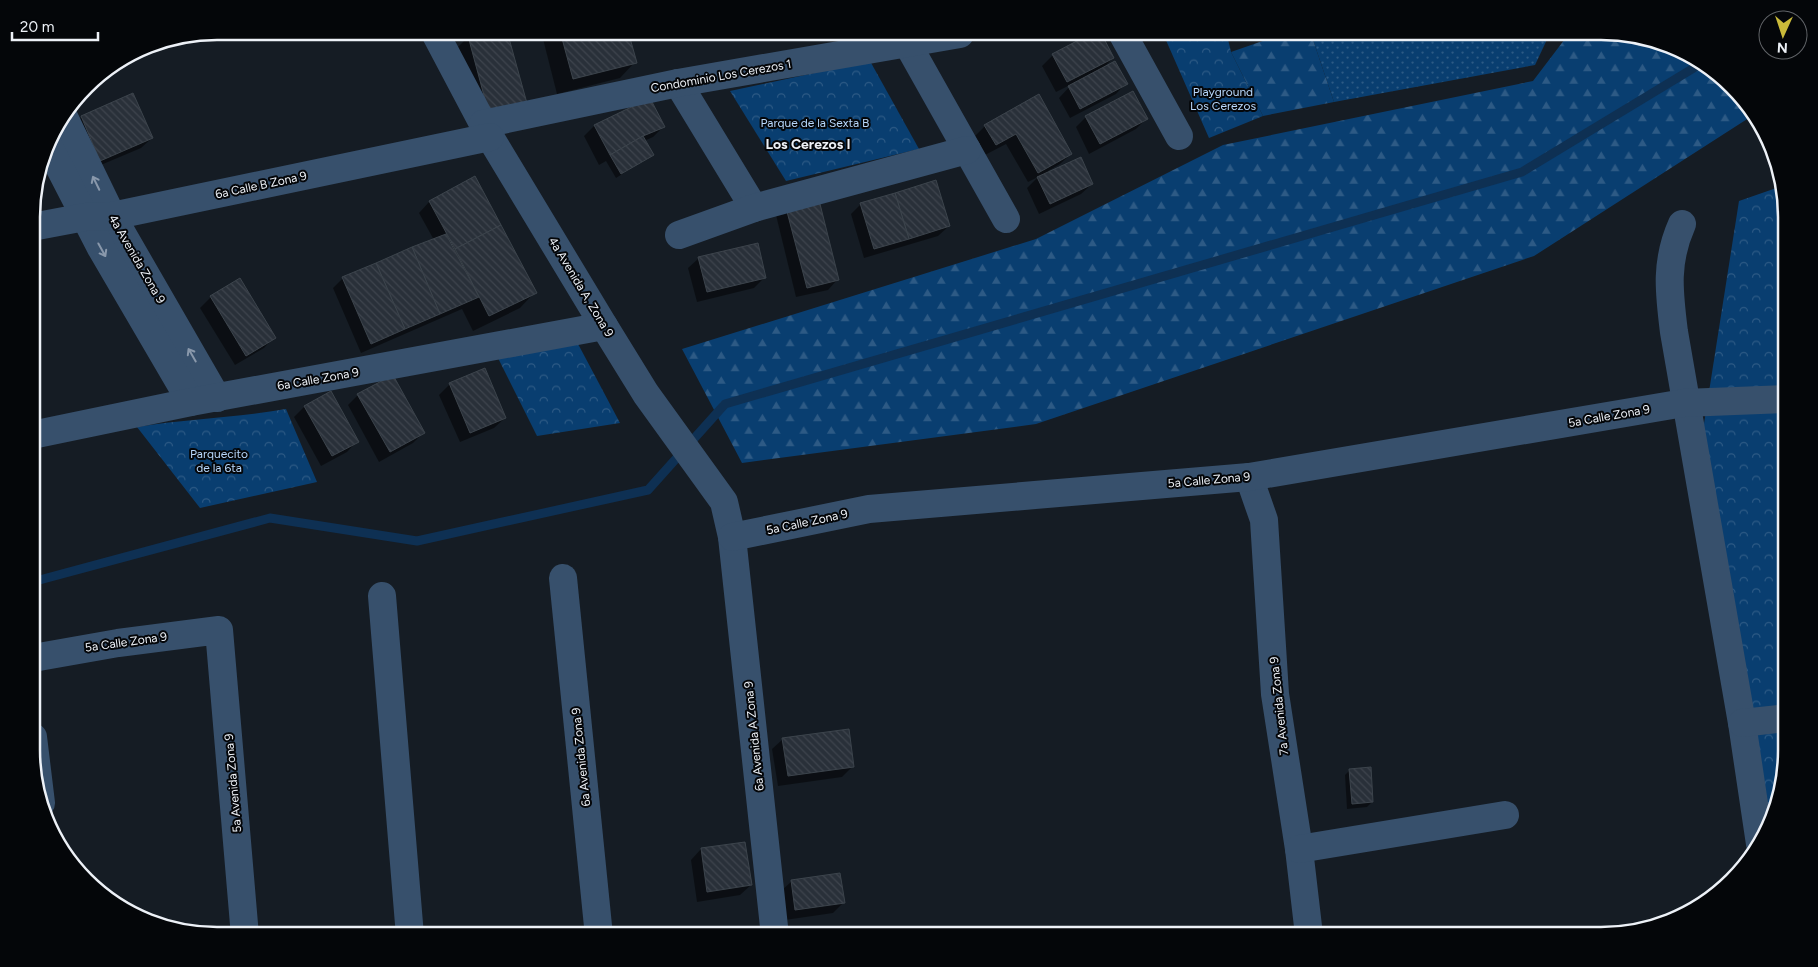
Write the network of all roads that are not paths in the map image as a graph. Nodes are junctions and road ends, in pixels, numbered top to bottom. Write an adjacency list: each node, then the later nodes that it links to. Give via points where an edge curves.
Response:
1 (439, 40): 7 (street, 4a Avenida A, Zona 9)
2 (925, 40): 4 (street, Condominio Los Cerezos 1)
3 (1126, 40): 8 (street)
4 (907, 43): 5 (street, Condominio Los Cerezos 1); 9 (street)
5 (678, 83): 7 (street, Condominio Los Cerezos 1); 11 (street)
6 (67, 124): 12 (street, 4a Avenida Zona 9, one-way to 6)
7 (487, 131): 12 (street, 6a Calle B Zona 9); 18 (street, 4a Avenida A, Zona 9)
8 (1179, 136)
9 (967, 150): 11 (street); 14 (street)
10 (52, 153): 13 (street, 4a Avenida Zona 9)
11 (754, 208): 17 (street)
12 (112, 216): 13 (street, 6a Calle B Zona 9); 20 (street, 4a Avenida Zona 9, one-way to 12)
13 (85, 218): 16 (street, 6a Calle B Zona 9); 20 (street, 4a Avenida Zona 9, one-way to 20)
14 (1006, 219)
15 (1682, 224): 21 (street, via 1669,264 1669,293)
16 (40, 226)
17 (679, 235)
18 (604, 326): 20 (street, 6a Calle Zona 9); 24 (street, 4a Avenida A, Zona 9, via 646,394 724,502)
19 (1778, 399): 21 (street, 5a Calle Zona 9)
20 (204, 400): 22 (street, 6a Calle Zona 9)
21 (1684, 403): 23 (street, 5a Calle Zona 9); 30 (street)
22 (40, 433)
23 (1249, 477): 24 (street, 5a Calle Zona 9, via 869,509); 33 (street, 7a Avenida Zona 9, via 1264,520 1275,694)
24 (732, 537): 37 (street, 6a Avenida A Zona 9)
25 (563, 578): 36 (street, 6a Avenida Zona 9)
26 (382, 596): 35 (street)
27 (219, 630): 28 (street, 5a Calle Zona 9); 34 (street, 5a Avenida Zona 9)
28 (40, 657)
29 (1778, 719): 30 (street)
30 (1742, 723): 32 (street)
31 (1505, 815): 33 (street)
32 (1758, 831)
33 (1299, 849): 38 (street, 7a Avenida Zona 9)
34 (244, 927)
35 (409, 927)
36 (598, 927)
37 (774, 927)
38 (1308, 927)

